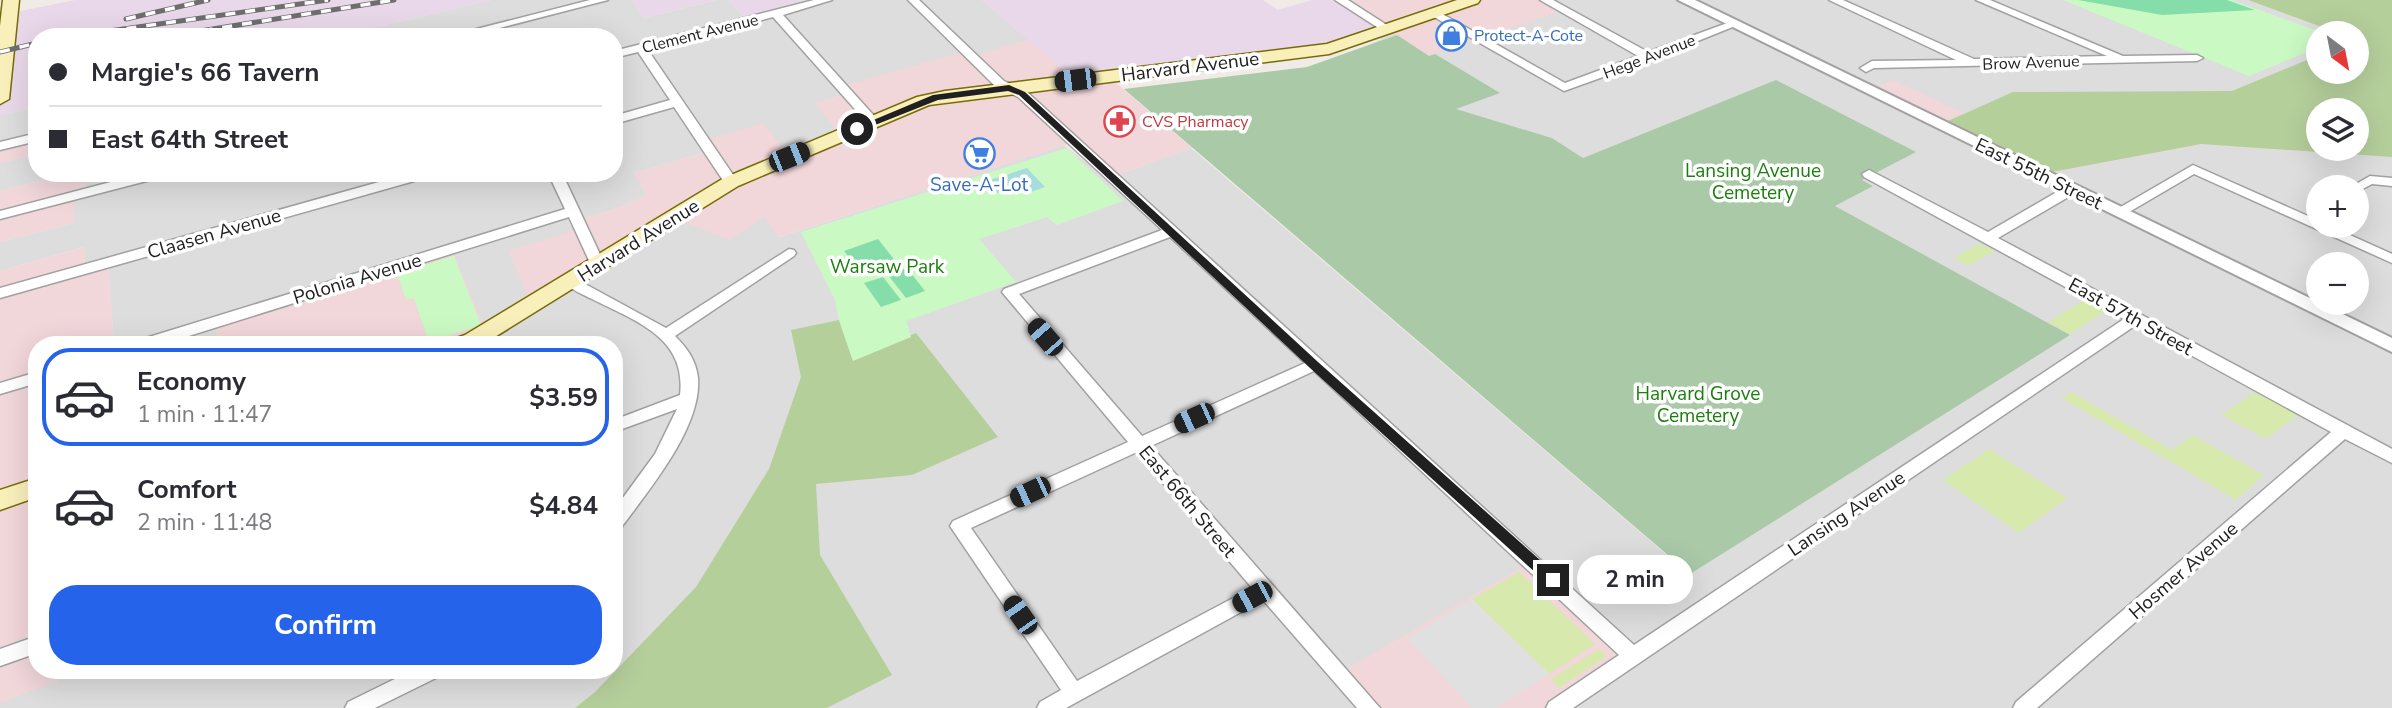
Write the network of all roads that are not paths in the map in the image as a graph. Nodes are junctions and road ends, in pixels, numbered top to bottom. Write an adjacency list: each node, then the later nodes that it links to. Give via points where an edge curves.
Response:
1 (603, 0): 14 (street)
2 (827, 0): 12 (street, Clement Avenue)
3 (913, 0): 24 (street)
4 (1340, 0): 15 (street)
5 (1472, 0): 11 (main road, Harvard Avenue)
6 (1545, 0): 18 (street)
7 (1685, 0): 13 (street, East 55th Street)
8 (1834, 0): 21 (street)
9 (1981, 0): 20 (street)
10 (7, 7): 22 (main road)
11 (1433, 13): 15 (main road, Harvard Avenue); 18 (street, Hege Avenue, via 1564,87)
12 (776, 14): 16 (street, Clement Avenue); 28 (street)
13 (1734, 24): 18 (street, Hege Avenue); 38 (street, East 55th Street)
14 (487, 28)
15 (1387, 29): 24 (main road, Harvard Avenue, via 1329,49)
16 (641, 48): 17 (street, Clement Avenue); 26 (street)
17 (623, 53)
18 (1649, 57)
19 (2197, 58): 20 (street, Brow Avenue)
20 (2124, 59): 21 (street, Brow Avenue)
21 (1975, 63): 23 (street, Brow Avenue)
22 (2, 67): 25 (main road)
23 (1866, 68)
24 (1009, 88): 28 (main road, Harvard Avenue, via 936,97); 43 (street, via 1022,94)
25 (0, 99)
26 (677, 102): 27 (street); 36 (street)
27 (623, 117)
28 (873, 122): 36 (main road, Harvard Avenue)
29 (28, 139): 30 (street)
30 (0, 146)
31 (1869, 174): 44 (street, East 57th Street)
32 (2369, 181): 37 (street)
33 (126, 182): 42 (street)
34 (395, 182): 50 (street, Claasen Avenue)
35 (559, 182): 39 (street)
36 (731, 182): 48 (main road, Harvard Avenue)
37 (2392, 182)
38 (2072, 189): 40 (street, East 55th Street); 44 (street)
39 (573, 211): 48 (street); 53 (street, Polonia Avenue)
40 (2119, 212): 41 (street, via 2193,169); 55 (street, East 55th Street)
41 (2306, 214)
42 (0, 215)
43 (1171, 232): 56 (street); 62 (street, East 66th Street, via 1009,292)
44 (1988, 238): 51 (street, East 57th Street)
45 (2352, 238): 47 (street)
46 (789, 253): 52 (street)
47 (2392, 259)
48 (598, 265): 49 (main road, Harvard Avenue)
49 (571, 282): 52 (street); 54 (main road, Harvard Avenue)
50 (0, 293)
51 (2136, 318): 61 (street, East 57th Street); 69 (street, Lansing Avenue)
52 (666, 335): 59 (street, via 681,353 688,372)
53 (171, 336)
54 (480, 336)
55 (2392, 346)
56 (1314, 365): 62 (street); 69 (street)
57 (28, 380): 58 (street)
58 (0, 389)
59 (689, 398): 60 (street); 66 (street, via 674,438)
60 (623, 423)
61 (2343, 431): 63 (street, East 57th Street); 77 (street, Hosmer Avenue)
62 (1139, 442): 67 (street, East 66th Street); 72 (street, via 958,526)
63 (2392, 457)
64 (28, 490): 65 (main road)
65 (0, 500)
66 (623, 511)
67 (1265, 590): 72 (street); 75 (street, East 66th Street)
68 (28, 647): 70 (street)
69 (1633, 656): 76 (street, Lansing Avenue)
70 (0, 658)
71 (415, 679): 73 (street)
72 (1074, 693): 74 (street)
73 (355, 708)
74 (1047, 708)
75 (1370, 708)
76 (1556, 708)
77 (2023, 708)

